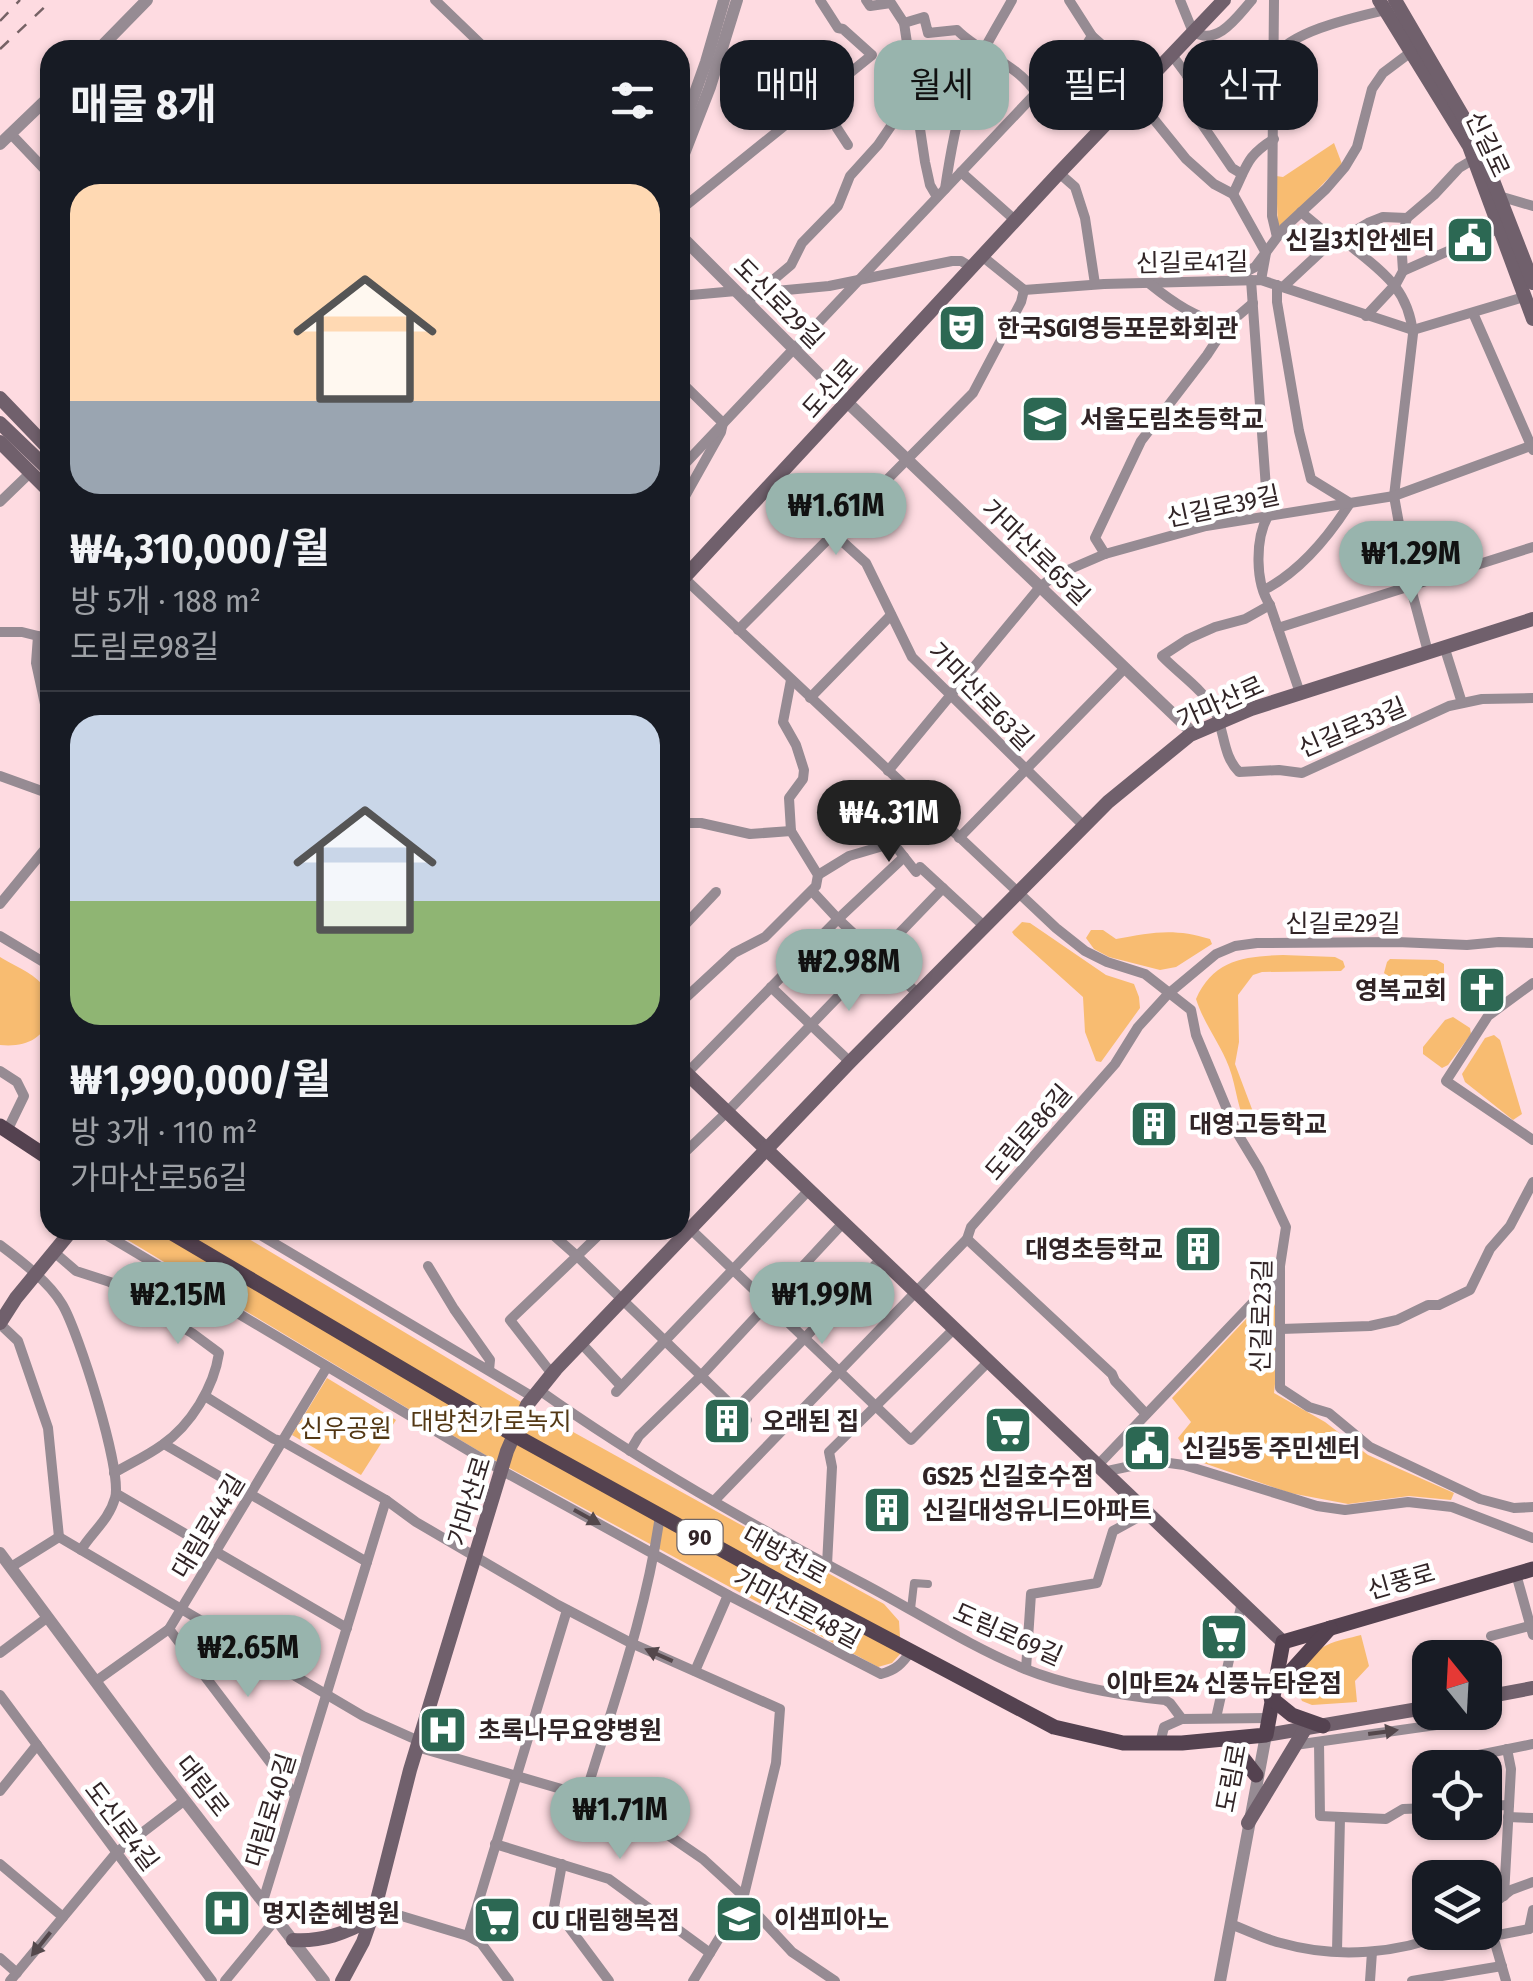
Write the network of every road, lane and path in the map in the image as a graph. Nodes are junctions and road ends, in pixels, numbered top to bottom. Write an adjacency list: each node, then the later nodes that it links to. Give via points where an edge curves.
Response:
1 (147, 0): 17 (street)
2 (435, 0): 18 (street)
3 (724, 0): 35 (street)
4 (737, 0): 45 (street)
5 (820, 0): 30 (street, via 838,28 872,55)
6 (1012, 0): 21 (street)
7 (1068, 0): 16 (street)
8 (1224, 0): 15 (main road, 도신로)
9 (1252, 0): 15 (street, via 1212,37)
10 (1274, 0): 24 (street)
11 (868, 3): 14 (street, via 891,3)
12 (1185, 3): 15 (street)
13 (1386, 3): 25 (street); 26 (main road, 신길로); 56 (main road, 신길로, via 1478,142)
14 (904, 23): 19 (street); 20 (street, via 924,17 928,33 956,30)
15 (1193, 32): 27 (main road, 도신로)
16 (1092, 36): 22 (street); 23 (street)
17 (108, 40)
18 (477, 40)
19 (907, 40)
20 (966, 40)
21 (989, 40)
22 (1090, 40)
23 (1096, 40)
24 (1275, 40)
25 (1296, 40)
26 (1411, 52): 49 (main road, 신길로); 59 (street, via 1384,72 1372,90 1358,147)
27 (1172, 55): 28 (main road, 도신로); 31 (street)
28 (1163, 64)
29 (1009, 68): 32 (street)
30 (854, 70)
31 (1183, 70)
32 (1029, 83)
33 (1029, 100): 51 (street)
34 (40, 106): 46 (street)
35 (690, 107)
36 (779, 130): 57 (street)
37 (838, 130): 48 (street)
38 (888, 130): 75 (street, via 792,265)
39 (920, 130): 54 (street, via 930,184)
40 (956, 130): 54 (street)
41 (1163, 130): 55 (street, via 1186,159)
42 (1206, 130): 53 (street)
43 (1274, 130): 47 (street)
44 (1099, 132): 52 (main road, 도신로)
45 (690, 138)
46 (5, 139): 50 (street)
47 (1274, 139): 53 (street, via 1256,150); 63 (street)
48 (848, 145)
49 (1474, 158): 60 (street); 62 (main road, 신길로)
50 (40, 167)
51 (961, 172): 54 (street); 61 (street)
52 (1059, 173): 61 (main road, 도신로); 72 (street, via 1076,187)
53 (1242, 174): 55 (street)
54 (941, 193): 70 (street)
55 (1233, 194): 66 (street)
56 (1499, 196): 58 (street); 78 (main road, 신길로)
57 (690, 202)
58 (1533, 206)
59 (1301, 212): 63 (street); 64 (street, via 1331,238)
60 (1407, 218): 64 (street, via 1383,217); 68 (street)
61 (1015, 220): 67 (main road, 도신로)
62 (1498, 228): 68 (street); 78 (main road, 신길로)
63 (1277, 237): 66 (street)
64 (1341, 238): 74 (street); 76 (street)
65 (690, 245): 79 (street, 도신로29길)
66 (1266, 253): 69 (street); 71 (street)
67 (976, 262): 70 (street); 77 (street); 91 (main road, 도신로)
68 (1403, 271): 74 (street)
69 (1256, 280): 71 (street, 신길로41길); 76 (street, 신길로41길); 82 (street)
70 (858, 281): 75 (street, via 776,291); 88 (street)
71 (1229, 281): 73 (street, 신길로41길)
72 (1095, 284): 73 (street, 신길로41길); 77 (street, 신길로41길)
73 (1149, 284): 86 (street, via 1180,308)
74 (1396, 284): 84 (street); 87 (street)
75 (764, 286): 81 (street)
76 (1280, 286): 84 (street, 신길로41길); 104 (street, via 1276,302 1311,479)
77 (1024, 290): 97 (street, via 973,393)
78 (1529, 290): 83 (street); 85 (main road, 신길로)
79 (736, 291): 80 (street); 81 (street, 도신로29길)
80 (690, 295)
81 (747, 302): 88 (street, 도신로29길)
82 (1253, 303): 86 (street); 105 (street)
83 (1473, 313): 87 (street); 95 (street)
84 (1366, 316): 87 (street, 신길로41길)
85 (1533, 319)
86 (1226, 326): 108 (street, via 1141,441 1096,538)
87 (1413, 330): 102 (street)
88 (794, 349): 91 (street, 도신로29길); 92 (street)
89 (690, 391): 92 (street)
90 (0, 398): 94 (main road)
91 (847, 402): 97 (street, 가마산로65길); 109 (main road, 도신로)
92 (723, 423): 96 (street); 101 (street)
93 (3, 433): 98 (main road); 99 (main road)
94 (40, 440)
95 (1532, 447): 102 (street, 신길로39길)
96 (690, 458)
97 (906, 458): 106 (street); 110 (street, 가마산로65길)
98 (40, 463)
99 (30, 473): 100 (main road); 103 (street)
100 (40, 482)
101 (690, 487)
102 (1394, 496): 104 (street, 신길로39길); 111 (street)
103 (0, 502)
104 (1350, 503): 105 (street, 신길로39길); 113 (street, via 1322,542)
105 (1268, 516): 108 (street, 신길로39길); 113 (street, via 1258,544)
106 (833, 533): 115 (street, 가마산로63길, via 866,563); 118 (street)
107 (1533, 547): 111 (street)
108 (1105, 554): 110 (street, 신길로39길)
109 (690, 571)
110 (1040, 586): 124 (street, 가마산로65길); 128 (street)
111 (1410, 586): 117 (street); 123 (street)
112 (690, 587): 118 (street)
113 (1264, 590): 114 (street)
114 (1270, 605): 117 (street); 132 (street, via 1162,656 1200,691)
115 (892, 615): 128 (street, 가마산로63길, via 912,657); 129 (street)
116 (1533, 619): 121 (main road, 가마산로)
117 (1278, 628): 127 (street)
118 (738, 630): 125 (street)
119 (0, 632): 120 (street)
120 (40, 637)
121 (1444, 646): 123 (main road, 가마산로); 131 (street)
122 (40, 651): 126 (street)
123 (1428, 652): 127 (main road, 가마산로)
124 (1125, 668): 133 (street, 가마산로65길); 134 (street)
125 (791, 680): 129 (street); 141 (street, via 783,722 804,770 789,798)
126 (40, 682)
127 (1300, 693): 132 (main road, 가마산로)
128 (951, 696): 134 (street, 가마산로63길); 135 (street)
129 (810, 698): 135 (street)
130 (1533, 698): 131 (street, 신길로33길)
131 (1462, 704): 132 (street, 신길로33길, via 1302,773 1239,772)
132 (1219, 723): 133 (main road, 가마산로)
133 (1194, 734): 140 (main road, 가마산로)
134 (1025, 769): 140 (street, 가마산로63길); 142 (street)
135 (888, 770): 138 (street)
136 (0, 776): 137 (street)
137 (40, 790)
138 (936, 816): 142 (street); 143 (street)
139 (690, 823): 141 (street, via 750,834)
140 (1084, 826): 150 (main road, 가마산로)
141 (790, 830): 146 (street)
142 (959, 838): 150 (street)
143 (892, 843): 145 (street); 146 (street, via 849,856)
144 (40, 855): 151 (street)
145 (904, 857): 147 (street); 153 (street)
146 (818, 875): 148 (street)
147 (943, 888): 154 (street); 157 (street)
148 (812, 891): 153 (street); 162 (street)
149 (716, 892): 152 (street)
150 (1018, 893): 154 (main road, 가마산로); 163 (street, via 1085,952 1145,974)
151 (0, 904)
152 (690, 919)
153 (838, 919): 157 (street); 160 (street)
154 (984, 926): 161 (main road, 가마산로)
155 (0, 936): 158 (street)
156 (1533, 943): 163 (street, 신길로29길, via 1235,946)
157 (878, 956): 161 (street); 164 (street)
158 (40, 960)
159 (1533, 982): 171 (street, via 1488,1016 1446,1081)
160 (771, 987): 164 (street); 166 (street)
161 (918, 993): 165 (main road, 가마산로)
162 (690, 994)
163 (1168, 994): 180 (street, 도림로86길, via 971,1226); 196 (street, 신길로23길, via 1191,1010 1236,1131 1286,1227)
164 (811, 1025): 165 (street); 169 (street)
165 (850, 1062): 173 (main road, 가마산로)
166 (690, 1063)
167 (0, 1072): 170 (street, via 24,1096)
168 (690, 1077): 169 (main road)
169 (727, 1112): 172 (street); 173 (main road)
170 (1, 1127): 174 (main road)
171 (1533, 1140)
172 (690, 1147)
173 (766, 1149): 176 (main road); 177 (main road, 가마산로)
174 (40, 1152)
175 (1533, 1182): 203 (street, via 1470,1290 1370,1326)
176 (808, 1190): 178 (main road); 193 (street)
177 (690, 1219)
178 (843, 1223): 191 (main road); 199 (street)
179 (690, 1229): 193 (street)
180 (967, 1239): 197 (street, 도림로86길); 217 (street)
181 (64, 1240): 189 (main road)
182 (115, 1240): 194 (street, 가마산로48길)
183 (184, 1240): 219 (main road, 대방천로 / 90)
184 (269, 1240): 209 (street, 도림로69길)
185 (559, 1240): 190 (street)
186 (594, 1240): 190 (street)
187 (672, 1240): 198 (main road, 가마산로)
188 (0, 1245): 195 (street)
189 (54, 1252): 195 (main road); 200 (street, via 76,1271 110,1282)
190 (578, 1256): 198 (street); 211 (street, via 510,1320)
191 (880, 1259): 197 (main road); 204 (street)
192 (428, 1266): 209 (street, via 490,1360)
193 (732, 1270): 199 (street); 205 (street)
194 (168, 1272): 200 (street); 208 (street, 가마산로48길)
195 (34, 1274): 201 (main road); 225 (street, via 62,1304 74,1330)
196 (1280, 1274): 203 (street, 신길로23길); 217 (street)
197 (914, 1291): 202 (main road); 210 (street, 도림로86길)
198 (622, 1300): 205 (street); 206 (main road, 가마산로)
199 (768, 1304): 204 (street); 212 (street)
200 (148, 1308): 214 (street, via 219,1353)
201 (0, 1323): 233 (street, via 18,1341 48,1428)
202 (954, 1329): 207 (main road); 215 (street)
203 (1281, 1330): 230 (street, 신길로23길, via 1280,1388 1328,1413 1370,1447 1480,1499)
204 (802, 1338): 210 (street); 216 (street)
205 (665, 1341): 206 (street, via 619,1389); 212 (street)
206 (580, 1344): 211 (main road, 가마산로)
207 (988, 1362): 215 (street, via 910,1440); 223 (main road)
208 (327, 1366): 220 (street, 대림로44길); 224 (street, 가마산로48길)
209 (489, 1370): 213 (street, 도림로69길)
210 (838, 1372): 215 (street); 229 (street, 도림로86길)
211 (552, 1374): 213 (main road, 가마산로)
212 (701, 1376): 216 (street); 222 (street)
213 (536, 1393): 219 (main road, 가마산로); 222 (street, 도림로69길)
214 (206, 1394): 220 (street); 221 (street)
215 (875, 1407): 241 (street, via 830,1452)
216 (736, 1409): 218 (street)
217 (1146, 1414): 223 (street)
218 (747, 1420)
219 (514, 1435): 224 (main road, 가마산로); 232 (main road, 대방천로 / 90)
220 (282, 1440): 227 (street, 대림로44길); 228 (street)
221 (164, 1444): 225 (street); 227 (street)
222 (630, 1451): 229 (street, 도림로69길)
223 (1100, 1469): 231 (main road); 234 (street, via 1154,1461 1184,1465 1345,1510 1408,1502 1452,1506)
224 (501, 1470): 238 (street, 가마산로48길, one-way to 238); 239 (main road, 가마산로)
225 (114, 1473): 226 (street)
226 (117, 1494): 235 (street); 236 (street)
227 (250, 1494): 236 (street, 대림로44길); 240 (street)
228 (386, 1500): 239 (street); 240 (street, 대림로40길)
229 (714, 1501): 241 (street, 도림로69길)
230 (1533, 1506)
231 (1146, 1513): 247 (main road); 261 (street, via 1113,1531 1097,1583 1030,1594)
232 (660, 1516): 238 (street); 259 (main road, 대방천로 / 90)
233 (59, 1537): 235 (street); 242 (street)
234 (1533, 1538)
235 (81, 1550): 249 (street)
236 (216, 1552): 249 (street, 대림로44길); 253 (street)
237 (0, 1553): 242 (street, 대림로)
238 (654, 1554): 246 (street, 가마산로48길); 258 (street)
239 (475, 1557): 250 (street); 278 (main road, 가마산로)
240 (367, 1562): 253 (street, 대림로40길)
241 (827, 1565): 248 (street, 도림로69길)
242 (10, 1567): 251 (street, 대림로)
243 (1533, 1569): 244 (main road, 신풍로)
244 (1516, 1574): 252 (main road, 신풍로); 254 (street)
245 (928, 1584): 248 (street, via 914,1583)
246 (728, 1594): 259 (street, 가마산로48길, via 881,1674); 262 (street)
247 (1242, 1602): 257 (main road); 270 (street, 도림로)
248 (908, 1607): 261 (street, 도림로69길)
249 (181, 1609): 255 (street, 대림로44길); 265 (street)
250 (568, 1610): 258 (street); 285 (street)
251 (48, 1617): 260 (street); 263 (street, 대림로)
252 (1332, 1626): 257 (main road, 신풍로); 268 (main road)
253 (346, 1628): 265 (street, 대림로40길)
254 (1532, 1629): 256 (street)
255 (168, 1630): 263 (street, 대림로44길); 288 (street)
256 (1491, 1636)
257 (1283, 1642): 268 (main road, 도림로)
258 (631, 1643): 262 (street, one-way to 258); 289 (street)
259 (911, 1651): 277 (main road, 대방천로 / 90, via 1054,1727 1123,1743)
260 (0, 1652)
261 (1026, 1669): 271 (street, 도림로69길, via 1078,1686 1166,1700)
262 (695, 1672): 304 (street, via 780,1709 776,1764)
263 (96, 1681): 290 (street, 대림로)
264 (1533, 1688): 266 (main road)
265 (326, 1694): 278 (street); 288 (street, 대림로40길)
266 (1502, 1694)
267 (0, 1695): 280 (street, 도신로4길)
268 (1272, 1695): 272 (main road, 도림로); 275 (main road)
269 (1412, 1711): 275 (main road, 대방천로)
270 (1216, 1718): 271 (street, 도림로69길); 272 (street, 도림로69길)
271 (1182, 1719): 277 (street, via 1164,1727)
272 (1267, 1726): 274 (main road, 대방천로); 276 (main road, 대방천로 / 90); 286 (street, 도림로)
273 (1412, 1727): 275 (street, one-way to 273)
274 (1305, 1728): 275 (main road, 대방천로); 281 (main road)
275 (1321, 1734): 281 (street); 294 (street, via 1320,1816)
276 (1228, 1739): 277 (main road, 대방천로 / 90); 286 (main road)
277 (1160, 1743)
278 (418, 1744): 285 (street); 307 (main road, 가마산로)
279 (1533, 1744): 282 (street)
280 (37, 1745): 287 (street); 298 (street, 도신로4길)
281 (1296, 1745): 296 (main road)
282 (1507, 1749): 283 (street); 293 (street)
283 (1502, 1750)
284 (1227, 1757): 286 (street, via 1243,1758)
285 (516, 1776): 289 (street); 297 (street)
286 (1256, 1780): 296 (street, 도림로)
287 (0, 1791)
288 (296, 1795): 305 (street, 대림로40길)
289 (585, 1796): 304 (street, via 636,1813 703,1859)
290 (184, 1800): 298 (street); 305 (street, 대림로)
291 (1412, 1809): 294 (street, via 1386,1820)
292 (1502, 1810): 293 (street)
293 (1508, 1811): 295 (street); 302 (street)
294 (1340, 1818): 315 (street)
295 (1533, 1818)
296 (1248, 1824): 310 (street, 도림로)
297 (495, 1844): 300 (street); 312 (street)
298 (116, 1852): 308 (street); 321 (street, 도신로4길)
299 (0, 1864): 308 (street)
300 (562, 1864): 317 (street, via 610,1879); 326 (street, via 554,1907)
301 (1530, 1883): 302 (street); 303 (street)
302 (1504, 1896)
303 (1533, 1896)
304 (743, 1899): 317 (street); 328 (street, via 792,1952)
305 (263, 1901): 309 (street, 대림로)
306 (1533, 1910): 311 (street)
307 (373, 1913): 312 (street); 313 (main road, via 333,1937); 324 (main road, 가마산로)
308 (63, 1917): 320 (street, one-way to 320)
309 (276, 1918): 313 (street, 대림로); 322 (street)
310 (1230, 1924): 315 (street, via 1278,1943); 329 (street, 도림로)
311 (1531, 1932): 319 (street, via 1494,1936)
312 (468, 1936): 325 (street)
313 (293, 1940): 323 (street, 대림로)
314 (1412, 1946): 316 (street)
315 (1337, 1951): 316 (street)
316 (1372, 1952): 330 (street)
317 (710, 1953): 327 (street)
318 (0, 1958): 320 (street)
319 (1502, 1966): 331 (street); 332 (street)
320 (14, 1977)
321 (212, 1981)
322 (225, 1981)
323 (324, 1981)
324 (342, 1981)
325 (509, 1981)
326 (608, 1981)
327 (693, 1981)
328 (835, 1981)
329 (1220, 1981)
330 (1370, 1981)
331 (1412, 1981)
332 (1506, 1981)

